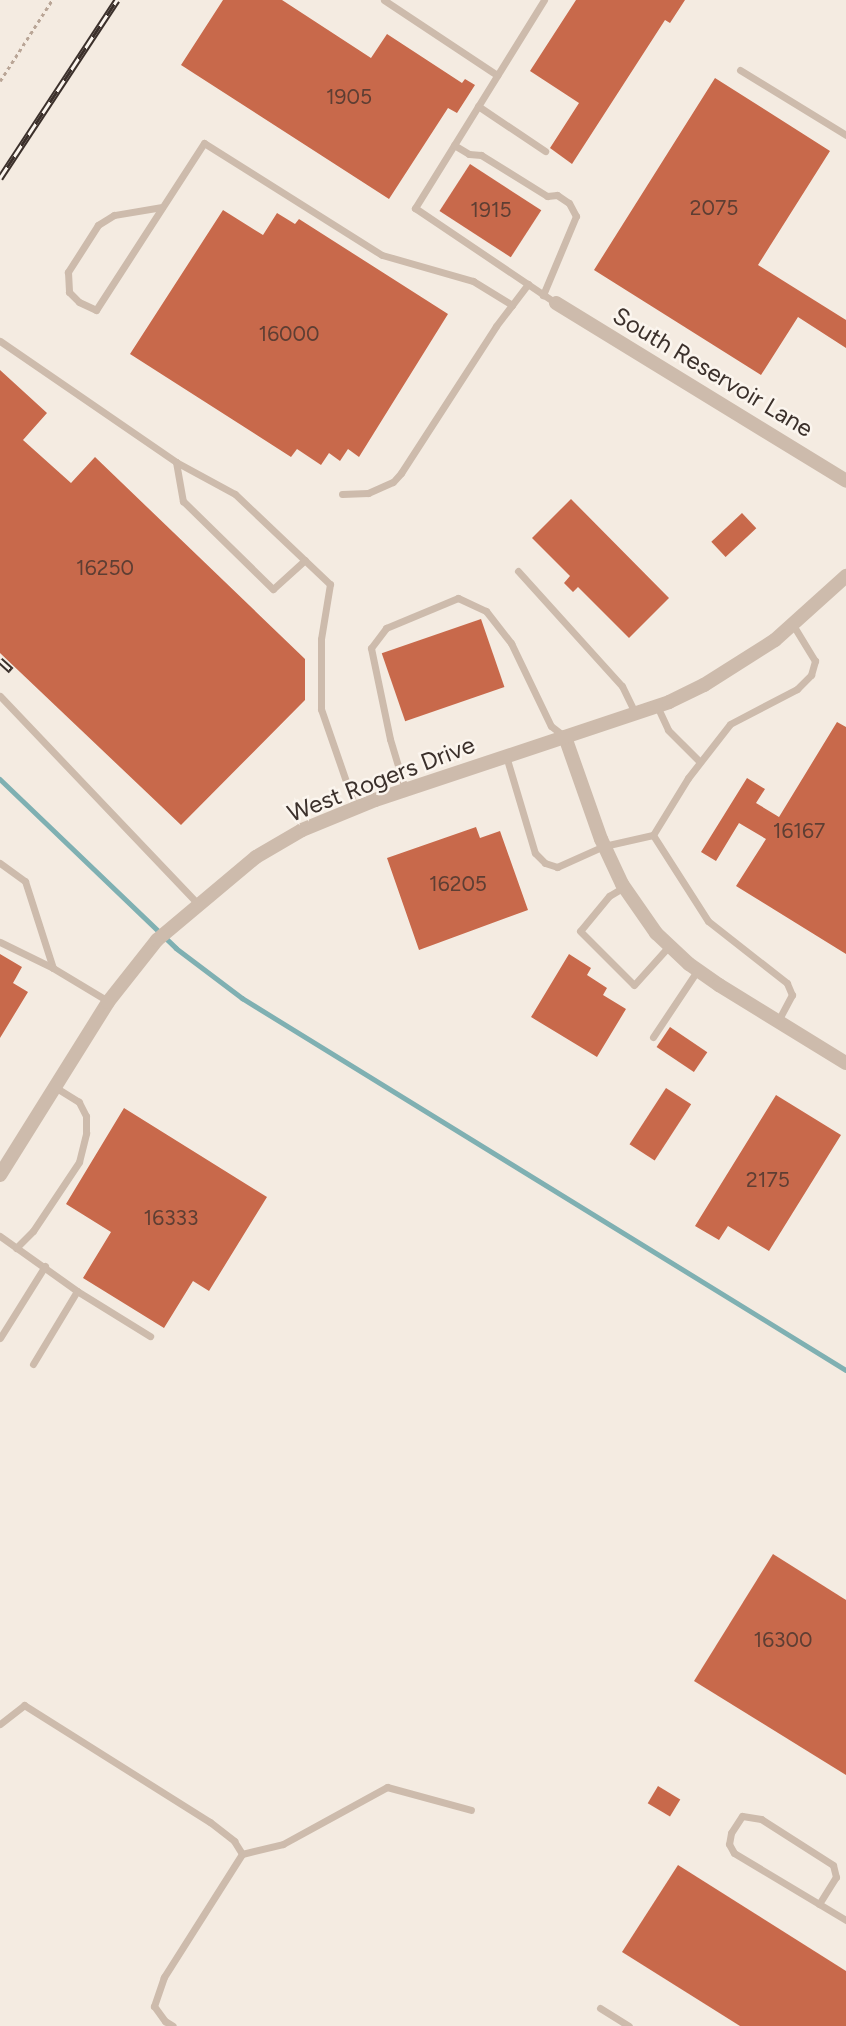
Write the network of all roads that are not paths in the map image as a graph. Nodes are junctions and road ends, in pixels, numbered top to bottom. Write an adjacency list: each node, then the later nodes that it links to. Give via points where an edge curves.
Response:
1 (384, 0): 4 (lane)
2 (544, 0): 4 (lane)
3 (740, 70): 6 (lane)
4 (497, 75): 5 (lane)
5 (478, 106): 7 (lane); 8 (lane)
6 (846, 135)
7 (454, 145): 10 (lane, via 415,208); 11 (lane, via 569,203 576,216)
8 (545, 151)
9 (162, 207): 9 (lane, via 96,310 79,302 69,292 68,272 98,225 114,215); 12 (lane, via 204,143 382,255 473,281)
10 (528, 284): 11 (lane); 12 (lane)
11 (549, 299): 15 (street, South Reservoir Lane)
12 (512, 305): 16 (lane, via 393,482 368,494)
13 (0, 341): 14 (lane)
14 (176, 462): 17 (lane, via 236,494); 17 (lane, via 183,501 273,589)
15 (846, 481)
16 (342, 494)
17 (305, 560): 28 (lane, via 330,584 321,639 321,709)
18 (518, 571): 23 (lane, via 622,686)
19 (846, 576): 20 (street, West Rogers Drive)
20 (793, 625): 22 (street, West Rogers Drive, via 704,685); 26 (lane, via 815,661 811,675 797,689 730,724)
21 (0, 696): 33 (lane)
22 (657, 706): 23 (street, West Rogers Drive); 26 (lane, via 668,730)
23 (635, 714): 24 (street, West Rogers Drive)
24 (565, 737): 25 (street, West Rogers Drive); 27 (lane, via 551,726 502,632 486,611 458,598 386,628 371,648); 30 (street)
25 (506, 756): 27 (street, West Rogers Drive); 30 (lane, via 535,853 545,863 557,867)
26 (700, 762): 29 (lane)
27 (405, 789): 28 (street, West Rogers Drive)
28 (355, 807): 33 (street, West Rogers Drive, via 279,842)
29 (653, 835): 30 (lane); 39 (lane, via 708,921 787,983 792,995)
30 (604, 846): 32 (street)
31 (0, 863): 36 (lane, via 25,881)
32 (624, 887): 35 (street); 35 (lane, via 609,896 580,931 634,985)
33 (198, 905): 38 (street, West Rogers Drive, via 157,940)
34 (0, 942): 36 (lane)
35 (670, 946): 37 (street)
36 (53, 968): 38 (lane)
37 (698, 970): 39 (street); 40 (lane)
38 (108, 1002): 42 (street, West Rogers Drive)
39 (778, 1022): 41 (street)
40 (653, 1037)
41 (846, 1063)
42 (55, 1087): 43 (street, West Rogers Drive); 45 (lane, via 79,1102 86,1116 79,1162 33,1231)
43 (1, 1171)
44 (0, 1236): 45 (lane)
45 (16, 1248): 46 (lane)
46 (45, 1266): 47 (lane); 49 (lane)
47 (77, 1292): 48 (lane); 50 (lane)
48 (150, 1336)
49 (0, 1338)
50 (33, 1364)
51 (0, 1724): 53 (lane, via 24,1705 210,1822 234,1841)
52 (471, 1810): 53 (lane, via 387,1787 283,1844)
53 (242, 1854): 57 (lane, via 164,1977 154,2006)
54 (820, 1904): 54 (lane, via 734,1853 729,1844 731,1833 742,1816 761,1819 833,1864 836,1877); 55 (lane)
55 (846, 1920)
56 (600, 2008): 58 (lane)
57 (173, 2026)
58 (629, 2026)

